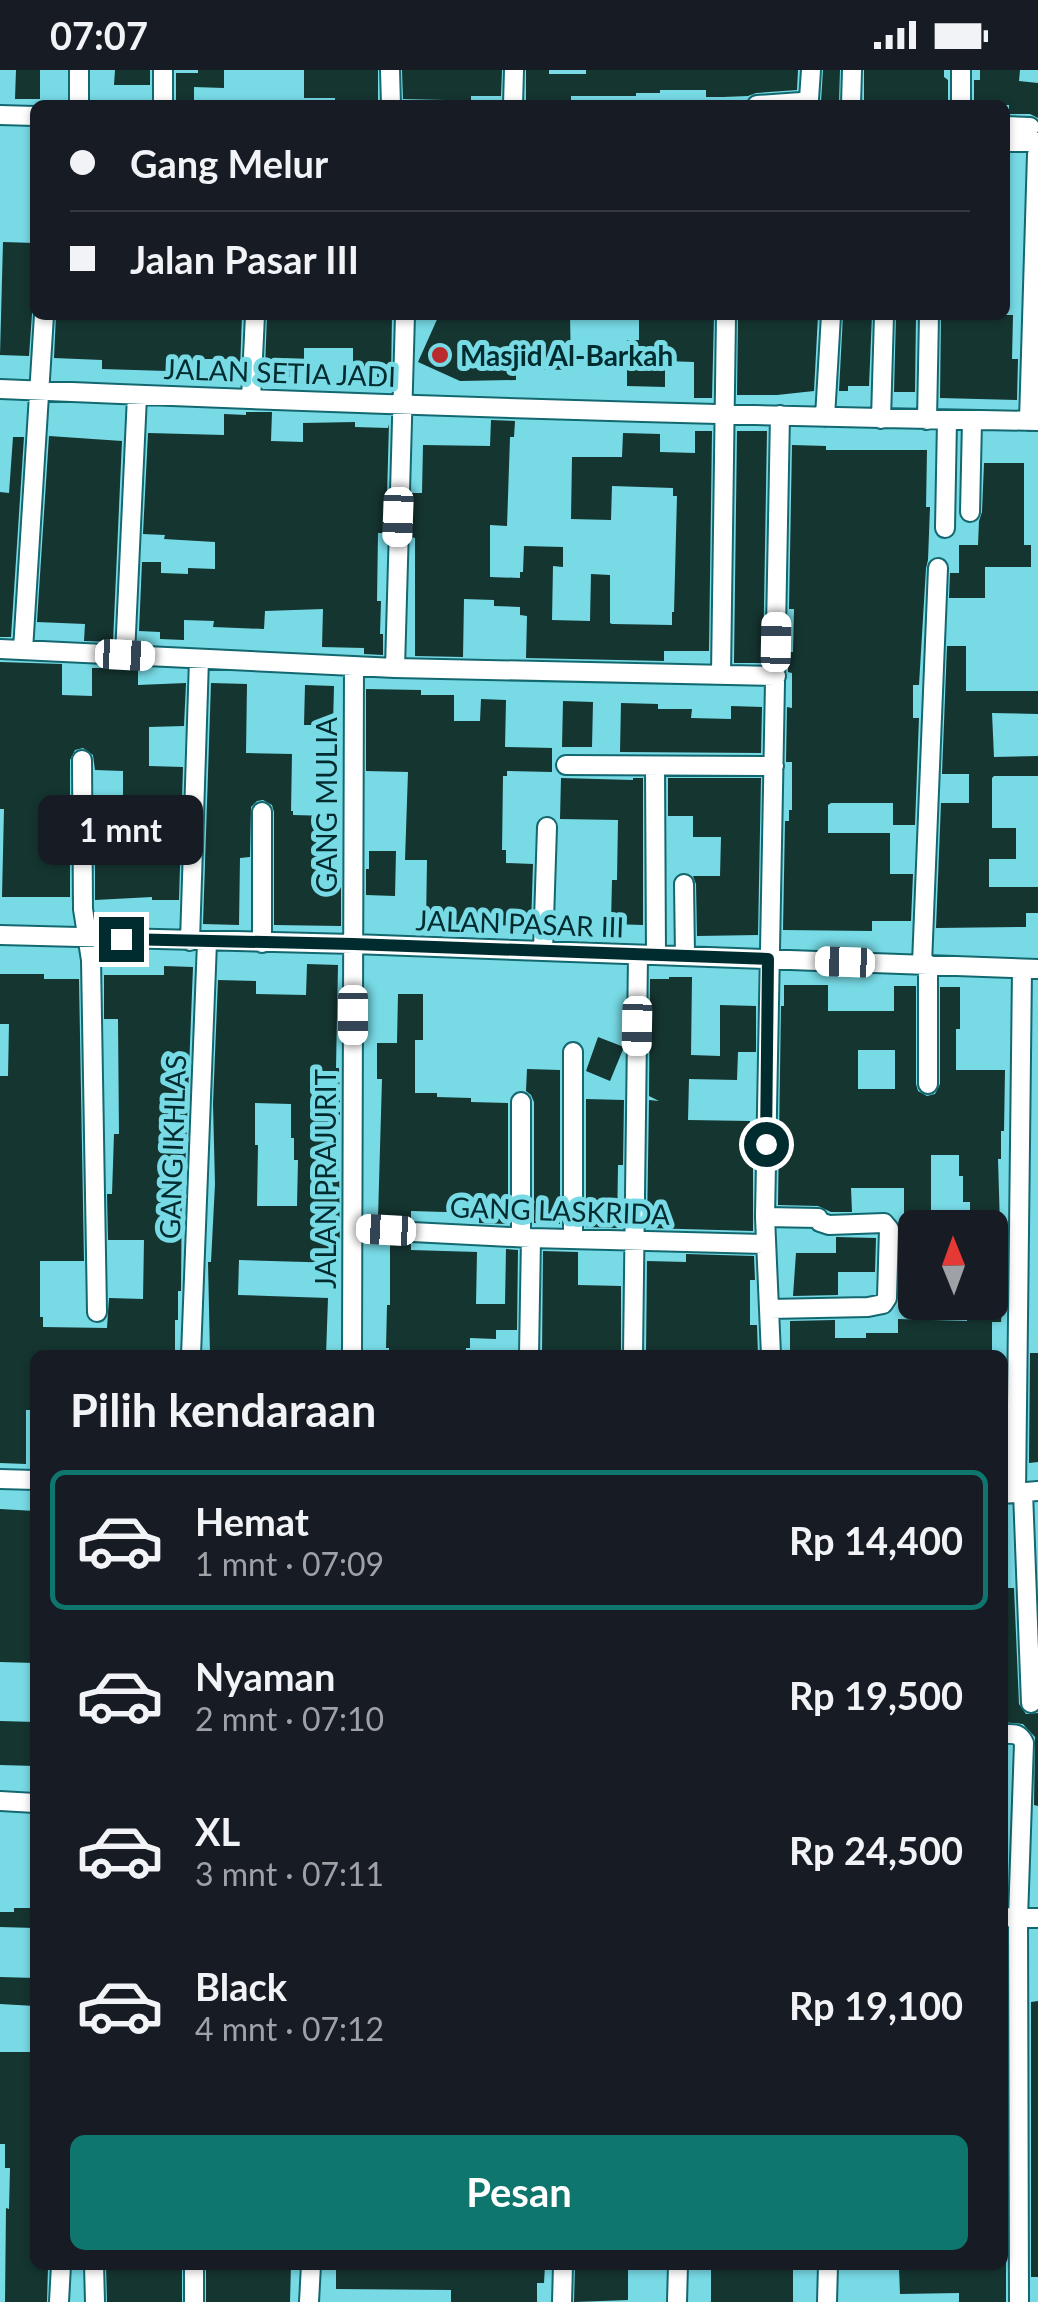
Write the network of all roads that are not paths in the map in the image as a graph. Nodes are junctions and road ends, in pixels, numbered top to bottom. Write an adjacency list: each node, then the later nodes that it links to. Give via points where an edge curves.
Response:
1 (79, 70): 8 (street)
2 (164, 70): 9 (street)
3 (390, 70): 10 (street)
4 (514, 70): 11 (street)
5 (812, 70): 12 (street)
6 (852, 70): 13 (street)
7 (961, 70): 14 (street)
8 (80, 100)
9 (162, 100)
10 (391, 100)
11 (513, 100)
12 (807, 100)
13 (851, 100)
14 (961, 100)
15 (0, 115): 16 (street)
16 (30, 116)
17 (1010, 128): 18 (street)
18 (1034, 135)
19 (1037, 154): 39 (street)
20 (44, 320): 28 (street)
21 (254, 320): 30 (street)
22 (405, 320): 31 (street)
23 (726, 320): 32 (street)
24 (832, 320): 34 (street)
25 (884, 320): 35 (street)
26 (929, 320): 36 (street)
27 (0, 388): 28 (street, JALAN SETIA JADI)
28 (38, 390): 29 (street, JALAN SETIA JADI); 43 (street)
29 (137, 396): 30 (street, JALAN SETIA JADI); 45 (street)
30 (251, 399): 31 (street, JALAN SETIA JADI)
31 (401, 404): 32 (street, JALAN SETIA JADI); 48 (street)
32 (724, 413): 33 (street, JALAN SETIA JADI); 49 (street)
33 (780, 415): 34 (street, JALAN SETIA JADI); 50 (street)
34 (825, 417): 35 (street, JALAN SETIA JADI)
35 (881, 419): 36 (street, JALAN SETIA JADI)
36 (927, 420): 37 (street, JALAN SETIA JADI)
37 (947, 420): 38 (street, JALAN SETIA JADI); 41 (street)
38 (972, 420): 39 (street, JALAN SETIA JADI); 40 (street)
39 (1033, 421)
40 (970, 512)
41 (945, 528)
42 (938, 568): 67 (street)
43 (24, 647): 44 (street); 45 (street)
44 (0, 649)
45 (126, 652): 46 (street)
46 (199, 659): 47 (street); 60 (street, GANG IKHLAS)
47 (354, 666): 48 (street); 62 (street, GANG MULIA)
48 (395, 668): 49 (street)
49 (721, 675): 50 (street)
50 (776, 676): 54 (street)
51 (82, 760): 59 (street)
52 (566, 765): 53 (street)
53 (655, 766): 54 (street); 64 (street)
54 (774, 766): 66 (street)
55 (262, 812): 61 (street)
56 (547, 828): 63 (street)
57 (684, 884): 65 (street)
58 (0, 935): 59 (street, JALAN PASAR III)
59 (87, 938): 60 (street, JALAN PASAR III); 79 (street)
60 (199, 942): 61 (street, JALAN PASAR III); 80 (street, GANG IKHLAS)
61 (262, 943): 62 (street, JALAN PASAR III)
62 (353, 944): 63 (street, JALAN PASAR III); 73 (street, JALAN PRAJURIT)
63 (543, 951): 64 (street, JALAN PASAR III)
64 (647, 955): 65 (street, JALAN PASAR III); 76 (street)
65 (685, 956): 66 (street, JALAN PASAR III)
66 (768, 959): 67 (street, JALAN PASAR III); 72 (street)
67 (925, 964): 68 (street, JALAN PASAR III); 70 (street)
68 (1030, 969): 87 (street)
69 (573, 1052): 75 (street)
70 (928, 1084)
71 (521, 1102): 74 (street)
72 (765, 1217): 77 (street); 78 (street, via 884,1223 890,1229 883,1304)
73 (352, 1229): 74 (street, GANG LASKRIDA); 81 (street, JALAN PRAJURIT)
74 (526, 1237): 75 (street, GANG LASKRIDA); 82 (street)
75 (573, 1238): 76 (street, GANG LASKRIDA)
76 (634, 1240): 77 (street, GANG LASKRIDA); 83 (street)
77 (766, 1244): 78 (street)
78 (769, 1309): 84 (street)
79 (97, 1312)
80 (191, 1350)
81 (352, 1350)
82 (530, 1350)
83 (632, 1350)
84 (771, 1350)
85 (0, 1479): 86 (street)
86 (30, 1480)
87 (1020, 1493): 88 (street)
88 (1030, 1704)
89 (1008, 1734): 92 (street, via 1024,1743)
90 (0, 1801): 91 (street)
91 (30, 1803)
92 (1010, 1918): 93 (street); 108 (street)
93 (1038, 1918)
94 (61, 2270): 101 (street)
95 (94, 2270): 102 (street)
96 (194, 2270): 103 (street)
97 (311, 2270): 104 (street)
98 (563, 2270): 105 (street)
99 (678, 2270): 106 (street)
100 (828, 2270): 107 (street)
101 (60, 2302)
102 (95, 2302)
103 (194, 2302)
104 (309, 2302)
105 (562, 2302)
106 (677, 2302)
107 (827, 2302)
108 (1019, 2302)

